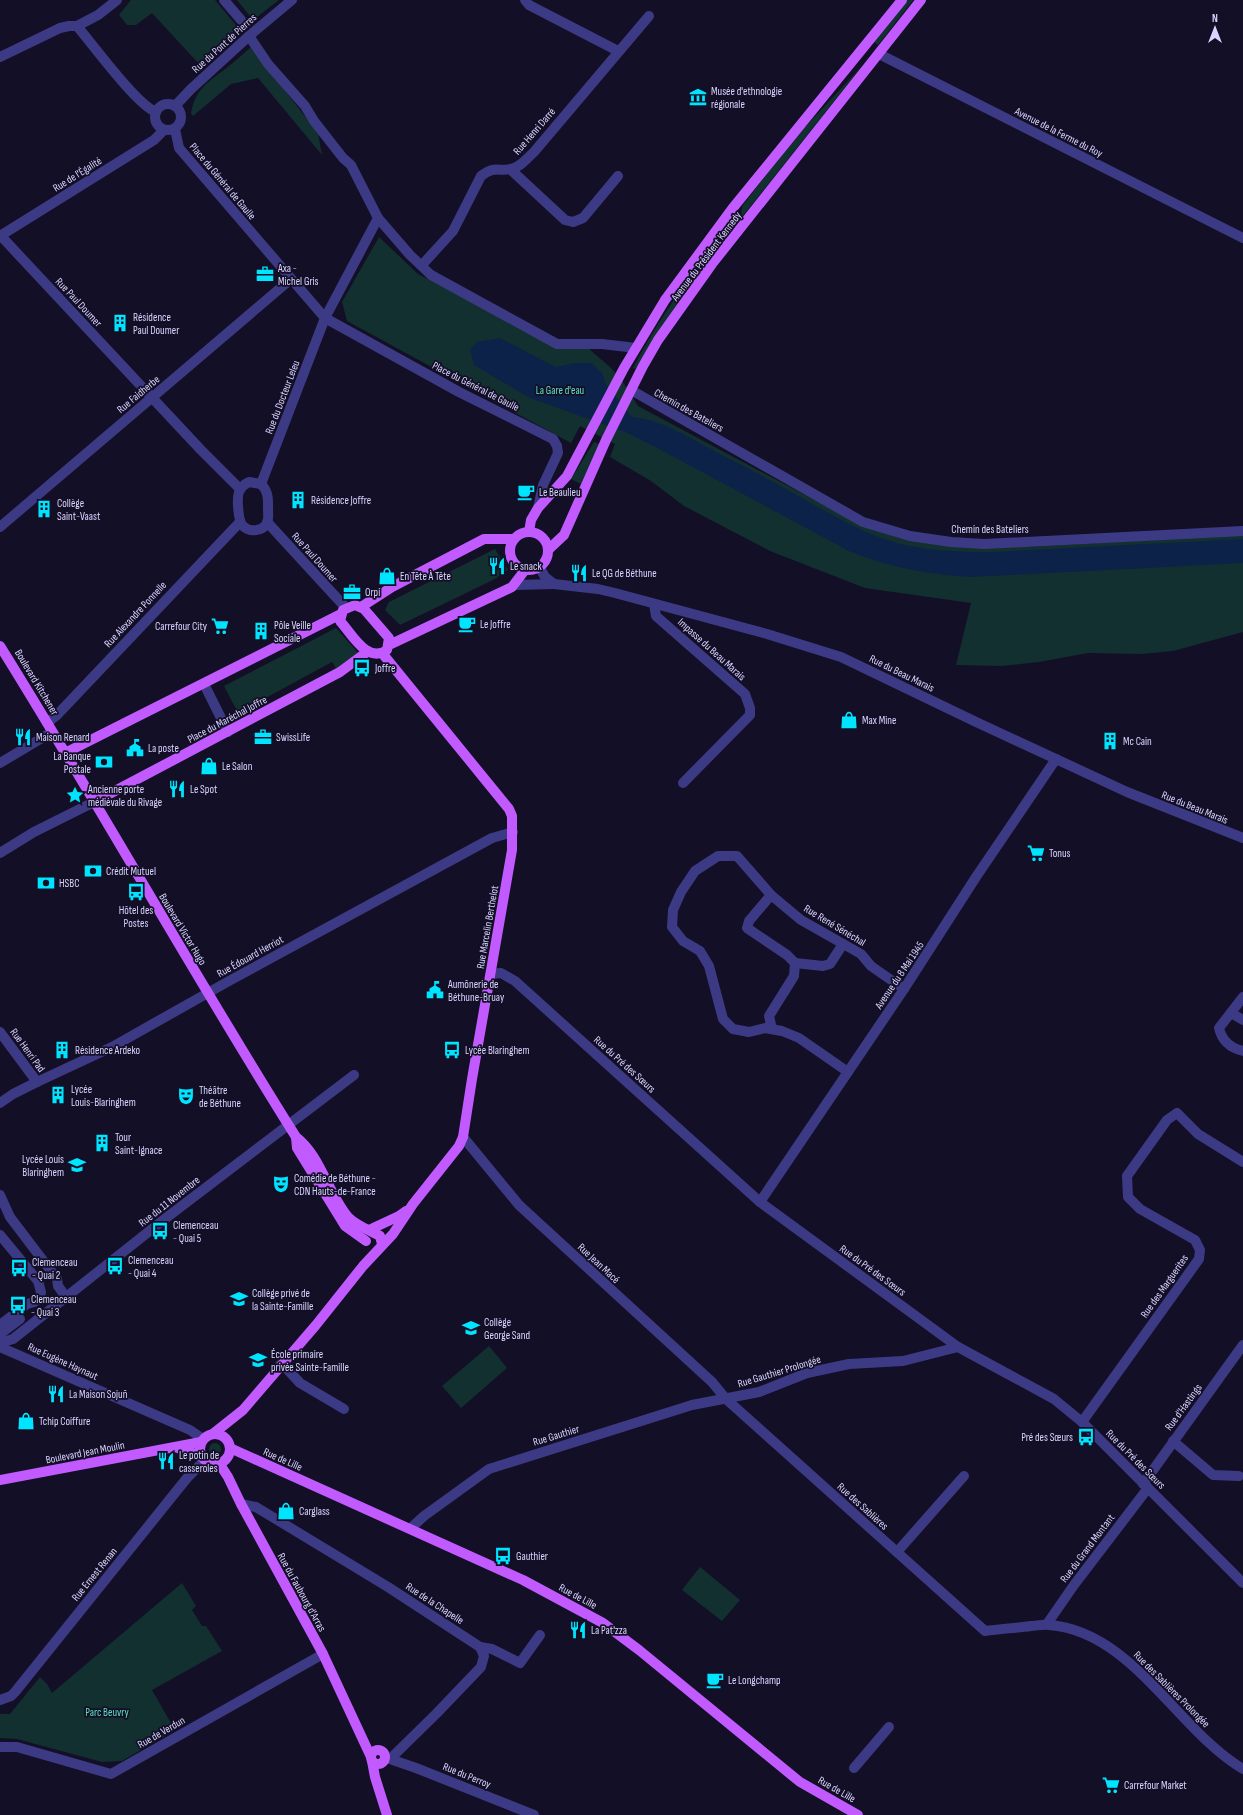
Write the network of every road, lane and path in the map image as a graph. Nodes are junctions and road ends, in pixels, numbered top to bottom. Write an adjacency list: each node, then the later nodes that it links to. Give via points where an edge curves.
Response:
1 (117, 0): 9 (street, via 98,15)
2 (224, 0): 8 (street)
3 (292, 0): 10 (street, Rue du Pont de Pierres)
4 (525, 0): 12 (street, via 529,5)
5 (902, 0): 11 (main road, Avenue du Président Kennedy)
6 (921, 0): 13 (main road, Avenue du Président Kennedy)
7 (649, 16): 12 (street, Rue Henri Darré)
8 (241, 20)
9 (77, 26): 14 (street, via 60,28); 16 (street, via 136,96)
10 (249, 36): 15 (street, Rue du Pont de Pierres); 21 (street, via 268,64 305,106 342,158 351,165)
11 (864, 48): 13 (main road, Avenue de la Ferme du Roy); 27 (main road, Avenue du Président Kennedy, via 728,214 665,300)
12 (618, 51): 19 (street, Rue Henri Darré, via 534,152 519,166)
13 (879, 54): 23 (street, Avenue de la Ferme du Roy); 28 (main road, Avenue du Président Kennedy, via 712,264 658,340)
14 (0, 57)
15 (175, 106): 16 (street, via 162,106); 17 (street, via 180,112 181,119)
16 (156, 112): 18 (street, via 156,121)
17 (175, 129): 18 (street); 25 (street, Place du Général de Gaulle, via 179,148)
18 (164, 130): 22 (street, Rue de l'Égalité, via 154,140)
19 (510, 170): 20 (street, via 565,220 573,222 583,218); 24 (street, Rue Henri Darré, via 496,168 481,176 453,231)
20 (618, 176)
21 (378, 218): 24 (street); 26 (street)
22 (0, 236): 29 (street, Rue Paul Doumer)
23 (1243, 238)
24 (422, 265): 27 (street, via 431,275 558,344 602,344)
25 (291, 279): 26 (street, Place du Général de Gaulle); 29 (street, Rue Faidherbe)
26 (325, 318): 30 (street, Rue du Docteur Leleu); 32 (street, Place du Général de Gaulle, via 459,392 553,439 558,446 558,453 543,485)
27 (636, 348): 32 (main road, Avenue du Président Kennedy, via 567,476)
28 (629, 395): 36 (street, Chemin des Bateliers, via 863,522 910,536 984,544); 39 (main road, Avenue du Président Kennedy, via 564,535)
29 (151, 398): 31 (street, Rue Paul Doumer); 35 (street, Rue Faidherbe)
30 (261, 484): 31 (street, via 249,482); 34 (street, via 268,494)
31 (240, 489): 33 (street)
32 (538, 508): 37 (main road, Avenue du Président Kennedy, via 531,520)
33 (240, 522): 34 (street, via 248,530 258,530); 51 (street, Rue Alexandre Ponnelle, via 57,715)
34 (267, 522): 46 (street, Rue Paul Doumer)
35 (0, 527)
36 (1243, 531)
37 (529, 532): 38 (main road); 39 (main road, via 540,535)
38 (514, 539): 41 (main road, via 510,549 512,560 515,565); 45 (main road, via 484,539 392,587)
39 (549, 549): 40 (main road, via 547,560)
40 (540, 568): 41 (main road); 42 (street)
41 (525, 570): 43 (main road)
42 (554, 584): 43 (street, Rue du Beau Marais); 44 (street, Rue du Beau Marais, via 598,589)
43 (515, 586): 48 (main road)
44 (654, 604): 54 (street, Rue du Beau Marais, via 841,657); 56 (street, Impasse du Beau Marais, via 656,616 745,694 750,708 750,715)
45 (361, 607): 46 (main road, via 355,605); 48 (main road, Rue Marcelin Berthelot, via 389,638)
46 (343, 611): 49 (main road, via 340,621); 50 (main road)
47 (0, 646): 51 (main road, Boulevard Kitchener)
48 (386, 649): 49 (main road, via 378,655); 58 (main road, Rue Marcelin Berthelot, via 509,809)
49 (367, 652): 52 (main road, Place du Maréchal Joffre, via 340,672)
50 (204, 684): 52 (street); 53 (main road)
51 (50, 727): 53 (main road, Boulevard Victor Hugo); 55 (street, Rue Alexandre Ponnelle)
52 (228, 732): 57 (main road, Place du Maréchal Joffre)
53 (65, 753): 57 (main road, Boulevard Victor Hugo)
54 (1056, 759): 59 (street, Rue du Beau Marais, via 1127,792); 65 (street, Avenue du 8 Mai 1945)
55 (0, 763)
56 (683, 783)
57 (94, 802): 60 (street, via 34,832); 66 (main road, Boulevard Victor Hugo)
58 (513, 832): 64 (main road, Rue Marcelin Berthelot); 66 (street, Rue Édouard Herriot, via 492,838)
59 (1243, 838)
60 (0, 853)
61 (772, 895): 62 (street, Rue René Sénéchal, via 801,920); 63 (street, via 749,921 747,928); 70 (street, Rue René Sénéchal, via 737,856 718,856 695,871 681,892 673,910 672,927 683,941 700,951 709,966 722,1019 733,1029 749,1032)
62 (843, 944): 63 (street, via 830,964 822,966); 65 (street, Rue René Sénéchal, via 861,954 871,966)
63 (795, 963): 70 (street, via 794,976 769,1016)
64 (491, 974): 78 (main road, Rue Marcelin Berthelot); 81 (street, Rue du Pré des Sœurs, via 501,973 514,981)
65 (904, 989): 73 (street, Avenue du 8 Mai 1945)
66 (208, 993): 75 (street, Rue Édouard Herriot, via 112,1047); 77 (main road, Boulevard Victor Hugo)
67 (1243, 997): 68 (street)
68 (1231, 1013): 69 (street); 72 (street, via 1219,1028 1221,1036 1226,1043)
69 (1243, 1020)
70 (772, 1029): 73 (street, Rue René Sénéchal, via 799,1038)
71 (0, 1032): 75 (street, Rue Henri Pad)
72 (1243, 1051)
73 (848, 1072): 81 (street, Avenue du 8 Mai 1945)
74 (354, 1075): 77 (street, Rue du 11 Novembre)
75 (37, 1082): 76 (street, Rue Édouard Herriot)
76 (0, 1103)
77 (288, 1125): 85 (main road, Boulevard Victor Hugo, via 296,1137 305,1144 335,1198 349,1217); 86 (street, Rue du 11 Novembre)
78 (463, 1137): 82 (main road, Rue Marcelin Berthelot, via 453,1155); 97 (street, Rue Jean Macé, via 519,1205 712,1382)
79 (1243, 1162): 100 (street, Rue des Marguerites, via 1198,1134 1178,1113 1167,1120 1127,1176 1128,1197 1140,1209 1195,1240 1200,1250 1198,1259)
80 (0, 1196): 83 (street)
81 (760, 1202): 93 (street, Rue du Pré des Sœurs)
82 (412, 1206): 85 (main road); 85 (main road, Rue Marcelin Berthelot, via 393,1234)
83 (16, 1226): 84 (street); 86 (street, via 57,1279 58,1286)
84 (0, 1236): 87 (street, via 38,1281 40,1298)
85 (374, 1240): 96 (main road, Rue Marcelin Berthelot, via 363,1266)
86 (66, 1297): 90 (street, Rue du 11 Novembre, via 13,1339)
87 (34, 1302): 88 (street, via 27,1304); 89 (street, via 31,1310)
88 (0, 1326)
89 (0, 1334)
90 (0, 1344)
91 (1243, 1344): 94 (street, Rue d'Hastings)
92 (0, 1347): 102 (street, Rue Eugène Haynaut, via 190,1430)
93 (958, 1347): 97 (street, Rue Gauthier Prolongée, via 903,1361 849,1364 807,1374 759,1392); 100 (street, Rue du Pré des Sœurs, via 1054,1399)
94 (1232, 1359): 95 (street); 103 (street, Rue d'Hastings)
95 (1243, 1359)
96 (280, 1365): 98 (street, via 300,1383); 99 (main road, Rue Marcelin Berthelot)
97 (726, 1399): 112 (street, Rue Gauthier, via 692,1405 489,1469); 113 (street, Rue des Sablières)
98 (344, 1409)
99 (233, 1419): 101 (main road, Rue Marcelin Berthelot); 105 (main road)
100 (1082, 1422): 110 (street, Rue du Pré des Sœurs)
101 (214, 1434): 102 (main road); 105 (main road, via 221,1435)
102 (202, 1440): 104 (main road, Boulevard Jean Moulin); 106 (main road, via 200,1449)
103 (1173, 1441): 108 (street, via 1213,1475); 110 (street, Rue d'Hastings)
104 (175, 1447): 106 (main road, Boulevard Jean Moulin); 109 (main road, Boulevard Jean Moulin)
105 (226, 1454): 106 (main road, via 210,1463); 111 (main road, Rue du Faubourg d'Arras, via 228,1477); 112 (main road, Rue de Lille, via 250,1458)
106 (203, 1458): 120 (street, Rue Ernest Renan, via 15,1692)
107 (964, 1476): 113 (street)
108 (1239, 1476)
109 (0, 1480)
110 (1145, 1486): 114 (street, Rue du Pré des Sœurs); 115 (street, Rue du Grand Montant)
111 (241, 1504): 118 (street, Rue de la Chapelle, via 256,1507 388,1587); 119 (main road, Rue du Faubourg d'Arras)
112 (411, 1528): 130 (main road, Rue de Lille, via 523,1580 603,1623 800,1782)
113 (897, 1552): 116 (street, Rue des Sablières)
114 (1243, 1583)
115 (1048, 1624): 116 (street, Rue des Sablières Prolongée); 127 (street, Rue des Sablières Prolongée, via 1069,1628 1092,1637 1125,1659 1142,1673 1210,1746)
116 (985, 1631)
117 (540, 1635): 118 (street, Rue de la Chapelle, via 520,1663 492,1649)
118 (480, 1647): 124 (street, via 484,1656 481,1667 437,1713)
119 (322, 1654): 122 (main road, Rue du Faubourg d'Arras); 123 (street, Rue de Verdun, via 111,1774 17,1747)
120 (0, 1700)
121 (889, 1727): 126 (street)
122 (361, 1734): 124 (main road, Rue du Faubourg d'Arras); 125 (main road, Rue du Faubourg d'Arras)
123 (0, 1747)
124 (385, 1756): 125 (main road, via 381,1763 376,1764); 129 (street, Rue du Perroy)
125 (372, 1759): 128 (main road, Rue du Faubourg d'Arras)
126 (854, 1768)
127 (1243, 1769)
128 (387, 1815)
129 (534, 1815)
130 (858, 1815)

